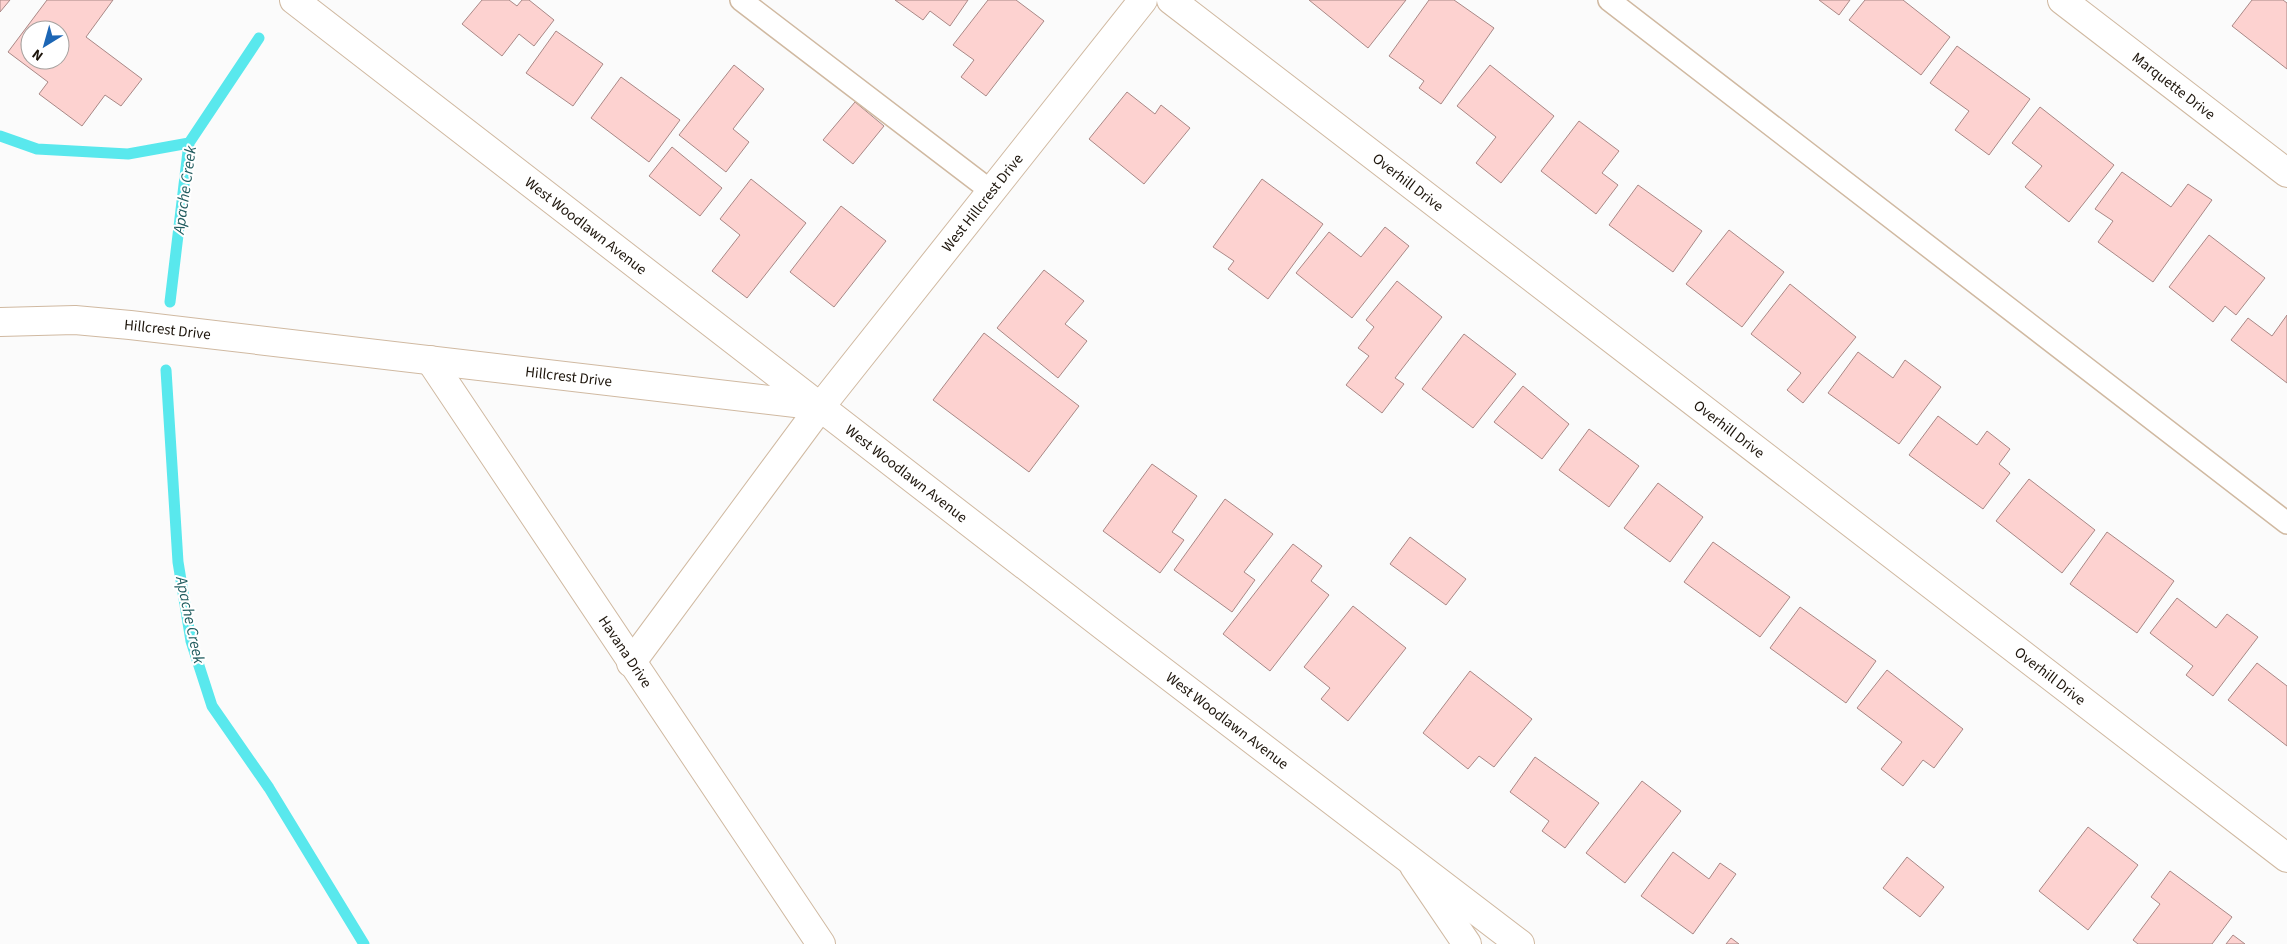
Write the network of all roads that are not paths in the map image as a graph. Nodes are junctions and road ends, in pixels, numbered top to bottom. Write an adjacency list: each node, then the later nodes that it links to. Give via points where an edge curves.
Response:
1 (294, 0): 11 (street, West Woodlawn Avenue)
2 (741, 0): 8 (lane)
3 (1143, 0): 8 (street, West Hillcrest Drive)
4 (1171, 0): 14 (street, Overhill Drive)
5 (1609, 0): 12 (lane)
6 (2062, 0): 7 (street, Marquette Drive)
7 (2287, 173)
8 (991, 191): 11 (street, West Hillcrest Drive)
9 (0, 322): 10 (street, Hillcrest Drive, via 75,320)
10 (430, 360): 11 (street, Hillcrest Drive); 13 (street, Havana Drive)
11 (821, 406): 13 (street); 15 (street, West Woodlawn Avenue)
12 (2287, 523)
13 (631, 663): 16 (street, Havana Drive)
14 (2287, 858)
15 (1411, 861): 17 (street); 18 (street, West Woodlawn Avenue)
16 (821, 944)
17 (1467, 944)
18 (1520, 944)

